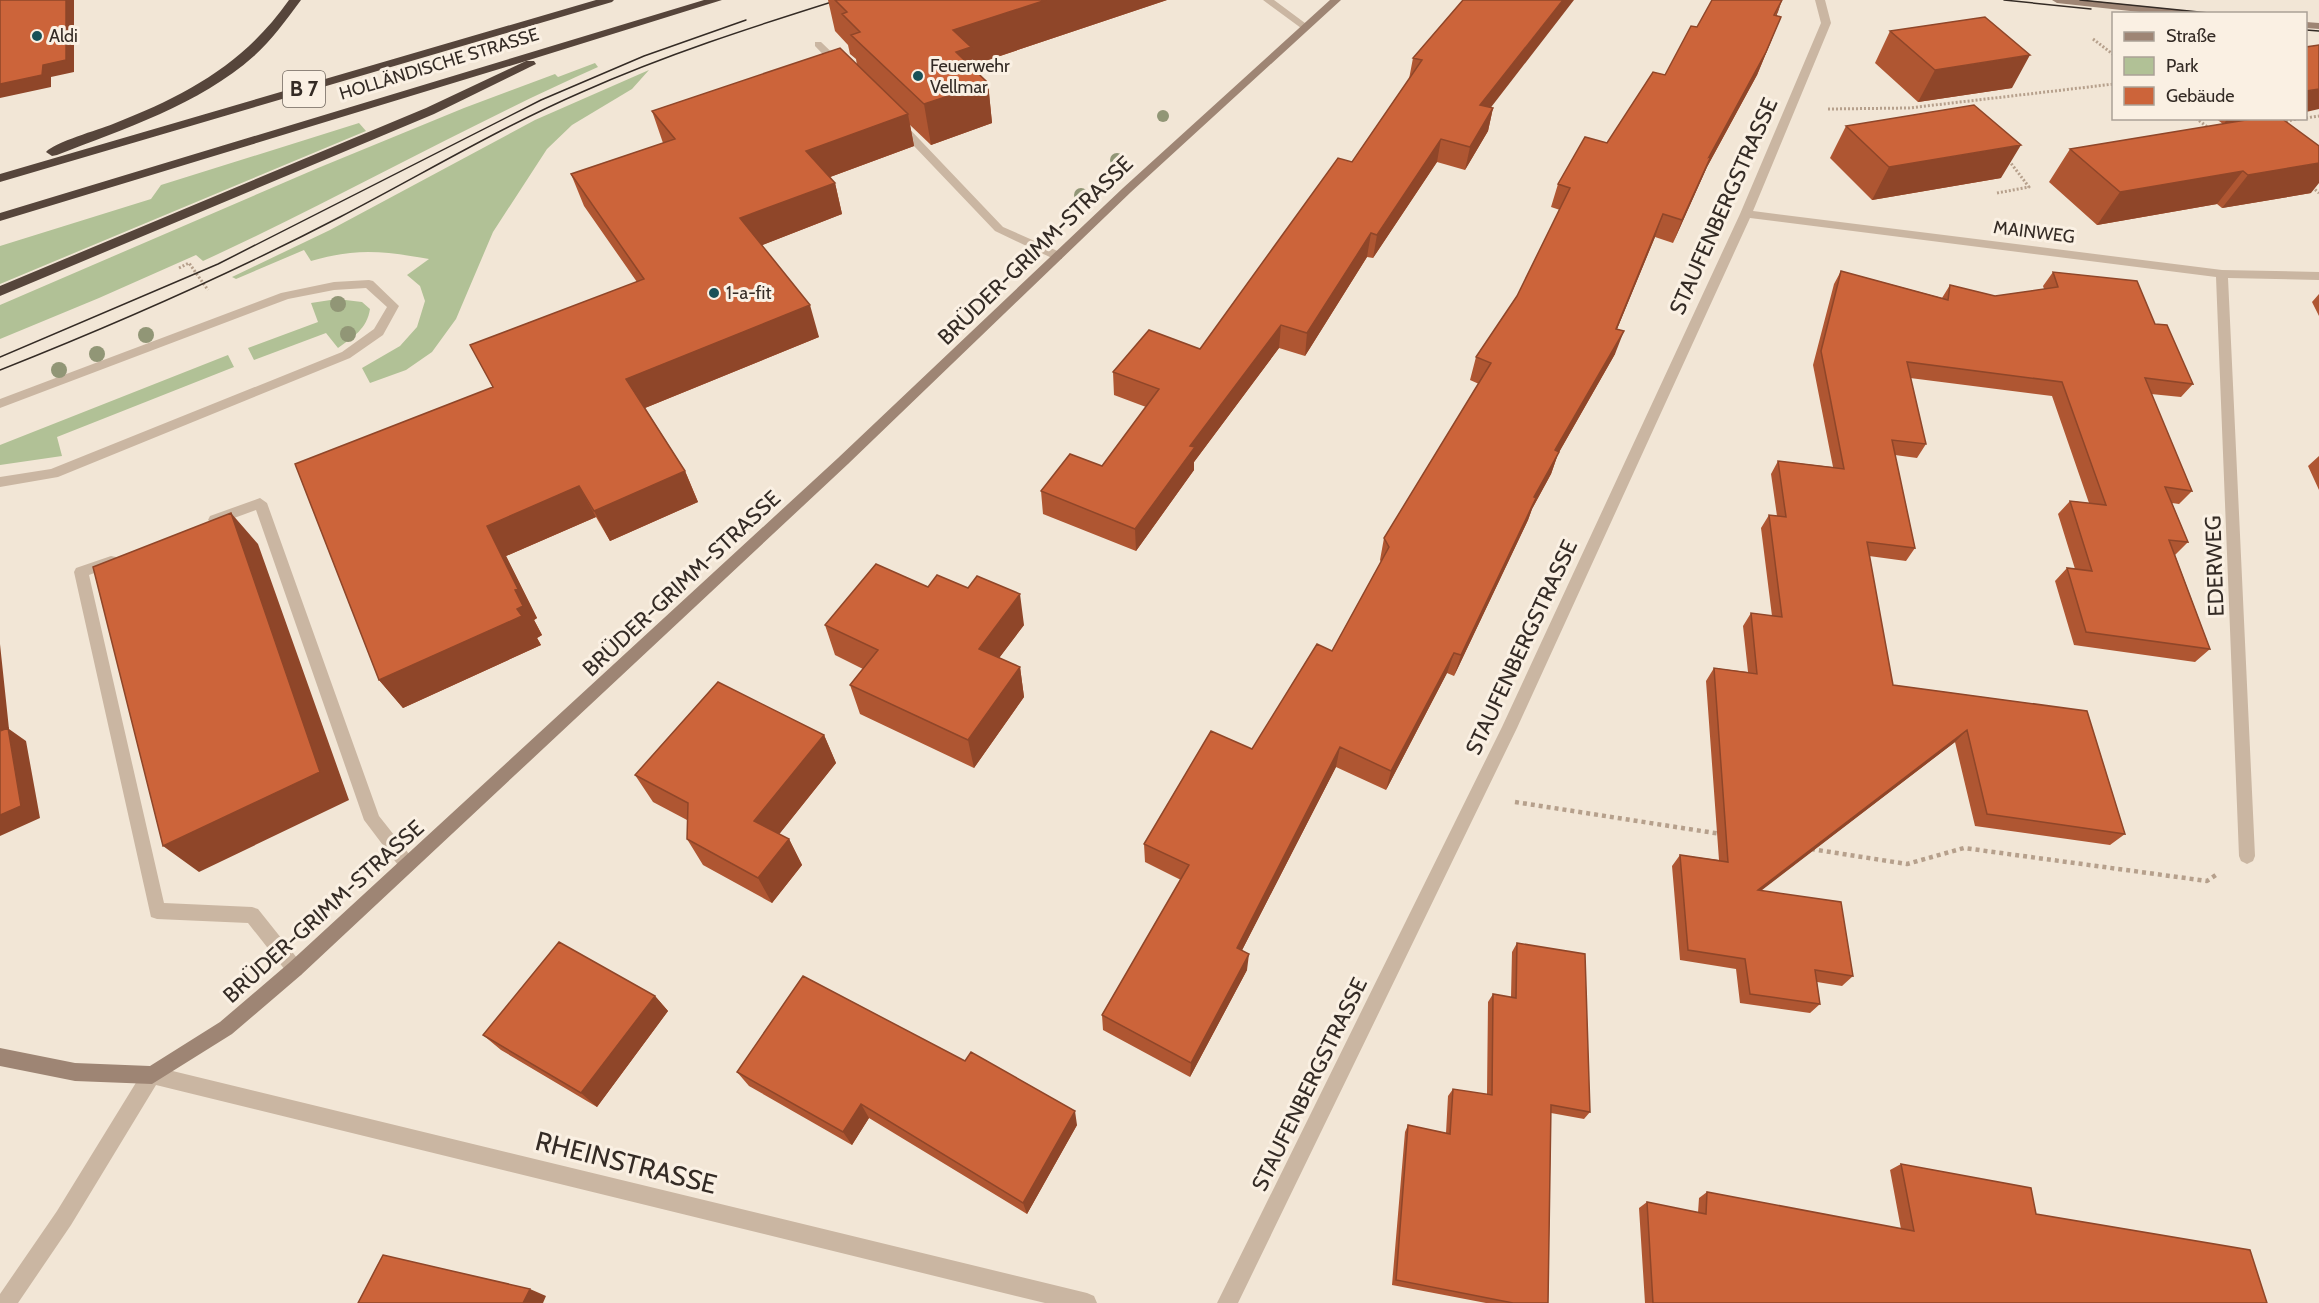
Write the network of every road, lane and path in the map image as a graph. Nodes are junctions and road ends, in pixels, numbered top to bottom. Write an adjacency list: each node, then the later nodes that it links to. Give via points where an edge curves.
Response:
1 (295, 0): 21 (highway, via 272,32 249,53 187,94 148,114)
2 (608, 0): 22 (highway, HOLLÄNDISCHE STRASSE / B 7)
3 (716, 0): 10 (highway, HOLLÄNDISCHE STRASSE / B 7)
4 (1268, 0): 9 (street)
5 (1336, 0): 9 (street, BRÜDER-GRIMM-STRASSE)
6 (1820, 0): 14 (street, STAUFENBERGSTRASSE, via 1826,24)
7 (2056, 0): 8 (street)
8 (2171, 12)
9 (1304, 26): 28 (street, BRÜDER-GRIMM-STRASSE)
10 (578, 41): 27 (highway, HOLLÄNDISCHE STRASSE / B 7); 31 (highway, via 430,111)
11 (818, 44): 12 (street)
12 (850, 76)
13 (2112, 84): 14 (path, via 1909,108)
14 (1790, 110): 26 (street, STAUFENBERGSTRASSE)
15 (891, 116): 28 (street, via 999,229)
16 (2198, 120): 19 (path)
17 (2292, 120): 18 (path)
18 (2279, 122)
19 (2214, 133)
20 (2001, 149): 24 (path, via 2029,187)
21 (0, 173)
22 (0, 178)
23 (2310, 186): 25 (path)
24 (1997, 193)
25 (2319, 193)
26 (1746, 214): 29 (street, MAINWEG); 36 (street, STAUFENBERGSTRASSE)
27 (0, 217)
28 (1058, 256): 40 (street, BRÜDER-GRIMM-STRASSE, via 843,461)
29 (2222, 274): 30 (street, MAINWEG); 39 (street, EDERWEG)
30 (2319, 276)
31 (0, 291)
32 (0, 404): 33 (street, via 285,296 369,284 393,306 379,332 346,354 53,474)
33 (0, 482)
34 (197, 527): 40 (street, via 260,503 372,820)
35 (123, 556): 42 (street, via 81,572 157,910 252,915)
36 (1476, 795): 37 (path); 47 (street, STAUFENBERGSTRASSE)
37 (1732, 836)
38 (1802, 847): 41 (path, via 1907,864 1964,848)
39 (2247, 856)
40 (407, 864): 42 (street, BRÜDER-GRIMM-STRASSE)
41 (2172, 876)
42 (295, 969): 44 (street, BRÜDER-GRIMM-STRASSE, via 226,1028)
43 (0, 1057): 44 (street, via 75,1072)
44 (152, 1075): 45 (street, via 64,1218); 46 (street, RHEINSTRASSE)
45 (6, 1303)
46 (1087, 1303)
47 (1227, 1303)

